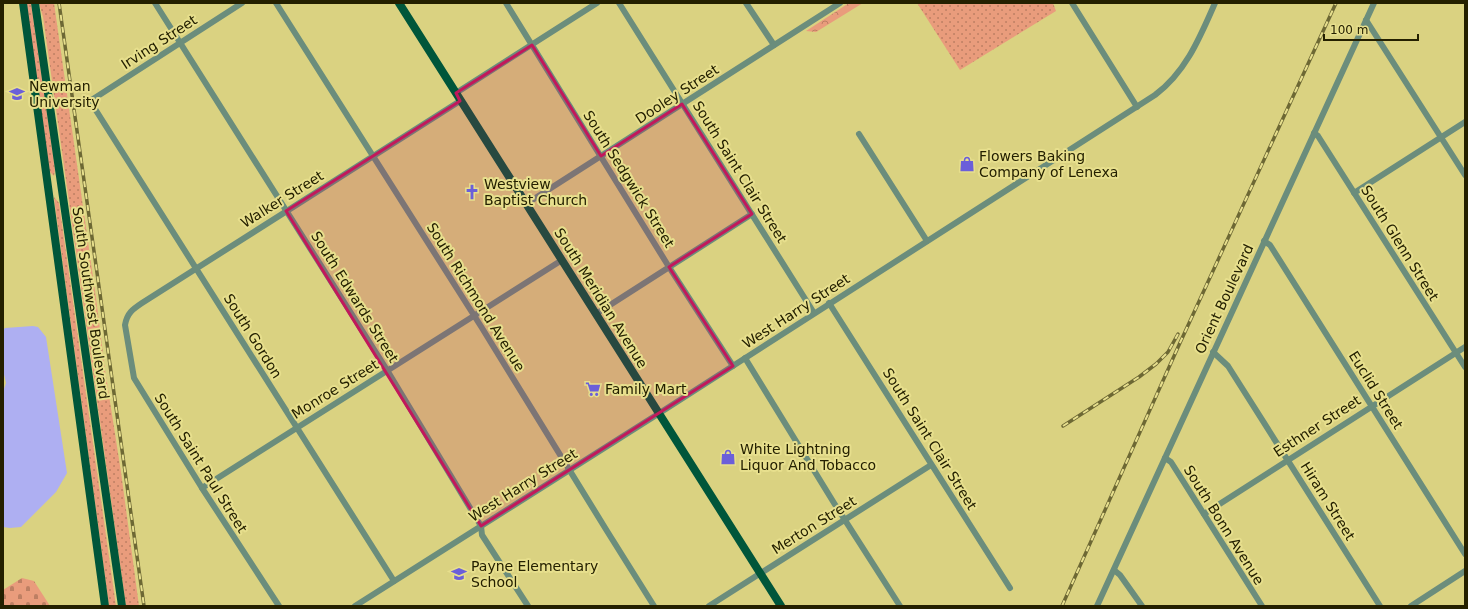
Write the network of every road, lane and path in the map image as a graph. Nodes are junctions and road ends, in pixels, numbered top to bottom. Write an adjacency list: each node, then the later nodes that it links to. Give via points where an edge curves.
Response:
1 (23, 3): 69 (main road, South Southwest Boulevard)
2 (35, 3): 70 (main road, South Southwest Boulevard)
3 (155, 3): 16 (street, South Edwards Street)
4 (242, 3): 16 (street, Irving Street)
5 (276, 3): 28 (street, South Richmond Avenue)
6 (399, 3): 19 (main road, South Meridian Avenue)
7 (506, 3): 17 (street, South Sedgwick Street)
8 (597, 3): 17 (street)
9 (619, 3): 22 (street, South Saint Clair Street)
10 (746, 3): 18 (street)
11 (840, 3): 18 (street, Dooley Street)
12 (1072, 3): 23 (street)
13 (1215, 3): 23 (street, West Harry Street, via 1194,49 1179,72 1164,88)
14 (1374, 3): 15 (street, Orient Boulevard)
15 (1366, 20): 25 (street, Orient Boulevard); 27 (street)
16 (180, 43): 21 (street, Irving Street, via 90,101); 33 (street, South Edwards Street)
17 (532, 45): 19 (street); 29 (street, South Sedgwick Street)
18 (774, 45): 22 (street, Dooley Street)
19 (456, 93): 20 (main road, South Meridian Avenue)
20 (460, 101): 28 (street, Walker Street); 32 (main road, South Meridian Avenue)
21 (91, 103): 39 (street, South Gordon)
22 (682, 104): 29 (street, Dooley Street); 34 (street, South Saint Clair Street)
23 (1137, 107): 35 (street, West Harry Street)
24 (1465, 122): 27 (street)
25 (1314, 133): 31 (street, South Glenn Street); 36 (street, Orient Boulevard)
26 (859, 134): 35 (street)
27 (1441, 137): 30 (street); 31 (street)
28 (372, 156): 33 (street, Walker Street); 43 (street, South Richmond Avenue)
29 (601, 156): 32 (street, Dooley Street); 38 (street, South Sedgwick Street)
30 (1465, 175)
31 (1354, 193): 47 (street, South Glenn Street)
32 (526, 204): 37 (main road, South Meridian Avenue)
33 (286, 211): 39 (street, Walker Street); 51 (street, South Edwards Street)
34 (752, 214): 38 (street); 41 (street, South Saint Clair Street)
35 (927, 241): 40 (street, West Harry Street)
36 (1264, 241): 46 (street, Orient Boulevard); 52 (street, Euclid Street, via 1270,245)
37 (562, 260): 42 (main road, South Meridian Avenue); 43 (street, Monroe Street)
38 (669, 267): 42 (street); 49 (street, South Sedgwick Street)
39 (196, 268): 44 (street, Walker Street, via 130,312); 54 (street, South Gordon)
40 (830, 303): 41 (street, West Harry Street); 57 (street, South Saint Clair Street)
41 (814, 313): 48 (street, West Harry Street)
42 (596, 314): 53 (main road, South Meridian Avenue)
43 (474, 316): 51 (street, Monroe Street); 58 (street, South Richmond Avenue)
44 (125, 325): 59 (street, South Saint Paul Street, via 134,378)
45 (1465, 346): 47 (street, Esthner Street)
46 (1213, 352): 55 (street, Orient Boulevard); 56 (street, Hiram Street, via 1228,366)
47 (1456, 352): 50 (street, South Glenn Street); 52 (street, Esthner Street)
48 (745, 358): 49 (street, West Harry Street); 61 (street)
49 (733, 366): 53 (street, West Harry Street)
50 (1465, 367)
51 (387, 370): 54 (street, Monroe Street); 62 (street, South Edwards Street)
52 (1371, 406): 56 (street, Esthner Street); 63 (street, Euclid Street)
53 (658, 414): 58 (street, West Harry Street); 66 (main road, South Meridian Avenue)
54 (297, 427): 59 (street, Monroe Street); 67 (street, South Gordon)
55 (1165, 458): 60 (street, South Bonn Avenue, via 1171,462); 64 (street, Orient Boulevard)
56 (1288, 460): 60 (street, Esthner Street); 81 (street, Hiram Street)
57 (931, 464): 61 (street, Merton Street); 68 (street, South Saint Clair Street)
58 (570, 470): 62 (street, West Harry Street); 74 (street, South Richmond Avenue)
59 (202, 488): 71 (street, South Saint Paul Street)
60 (1204, 514): 80 (street, South Bonn Avenue)
61 (845, 520): 66 (street, Merton Street); 77 (street)
62 (481, 526): 67 (street, West Harry Street); 73 (street, South Edwards Street, via 482,535)
63 (1465, 554)
64 (1114, 570): 78 (street, Orient Boulevard); 79 (street)
65 (1465, 572): 82 (street)
66 (760, 574): 75 (street, Merton Street); 76 (main road, South Meridian Avenue)
67 (394, 581): 72 (street, West Harry Street)
68 (1010, 588)
69 (105, 606)
70 (122, 606)
71 (279, 606)
72 (355, 606)
73 (528, 606)
74 (654, 606)
75 (709, 606)
76 (780, 606)
77 (900, 606)
78 (1097, 606)
79 (1142, 606)
80 (1262, 606)
81 (1380, 606)
82 (1411, 606)

